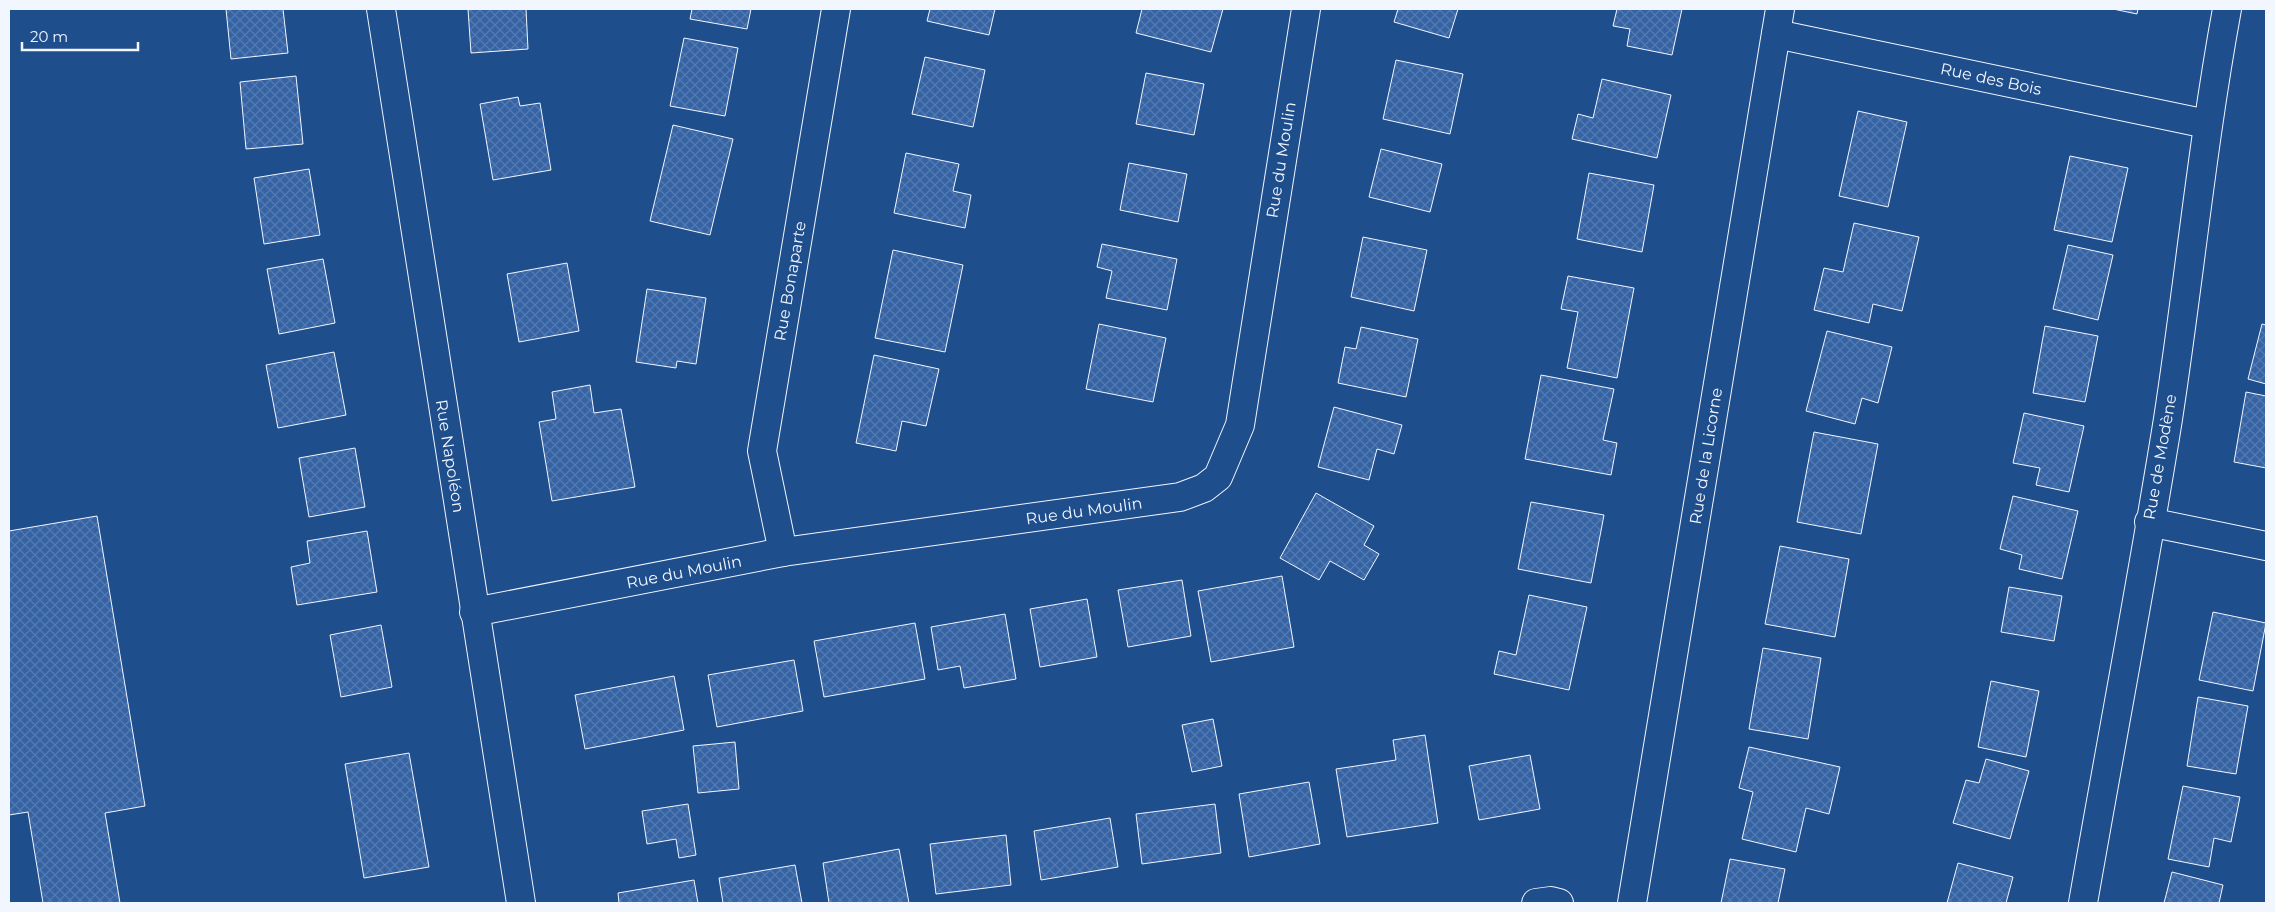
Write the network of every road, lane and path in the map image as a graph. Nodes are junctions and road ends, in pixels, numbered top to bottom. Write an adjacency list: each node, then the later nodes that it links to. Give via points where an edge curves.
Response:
1 (381, 9): 10 (street, Rue Napoléon)
2 (836, 9): 9 (street, Rue Bonaparte, via 762,451)
3 (1306, 9): 9 (street, Rue du Moulin, via 1240,425 1218,477 1204,488 1180,498)
4 (2227, 9): 6 (street, Rue de Modène)
5 (1778, 21): 6 (street, Rue des Bois); 14 (street, Rue de la Licorne)
6 (2207, 124): 7 (street, Rue de Modène, via 2191,261)
7 (2149, 522): 8 (street); 15 (street, Rue de Modène)
8 (2266, 546)
9 (784, 552): 10 (street, Rue du Moulin)
10 (474, 612): 11 (street, Rue Napoléon)
11 (521, 903)
12 (1536, 903): 13 (street)
13 (1559, 903)
14 (1632, 903)
15 (2083, 903)

